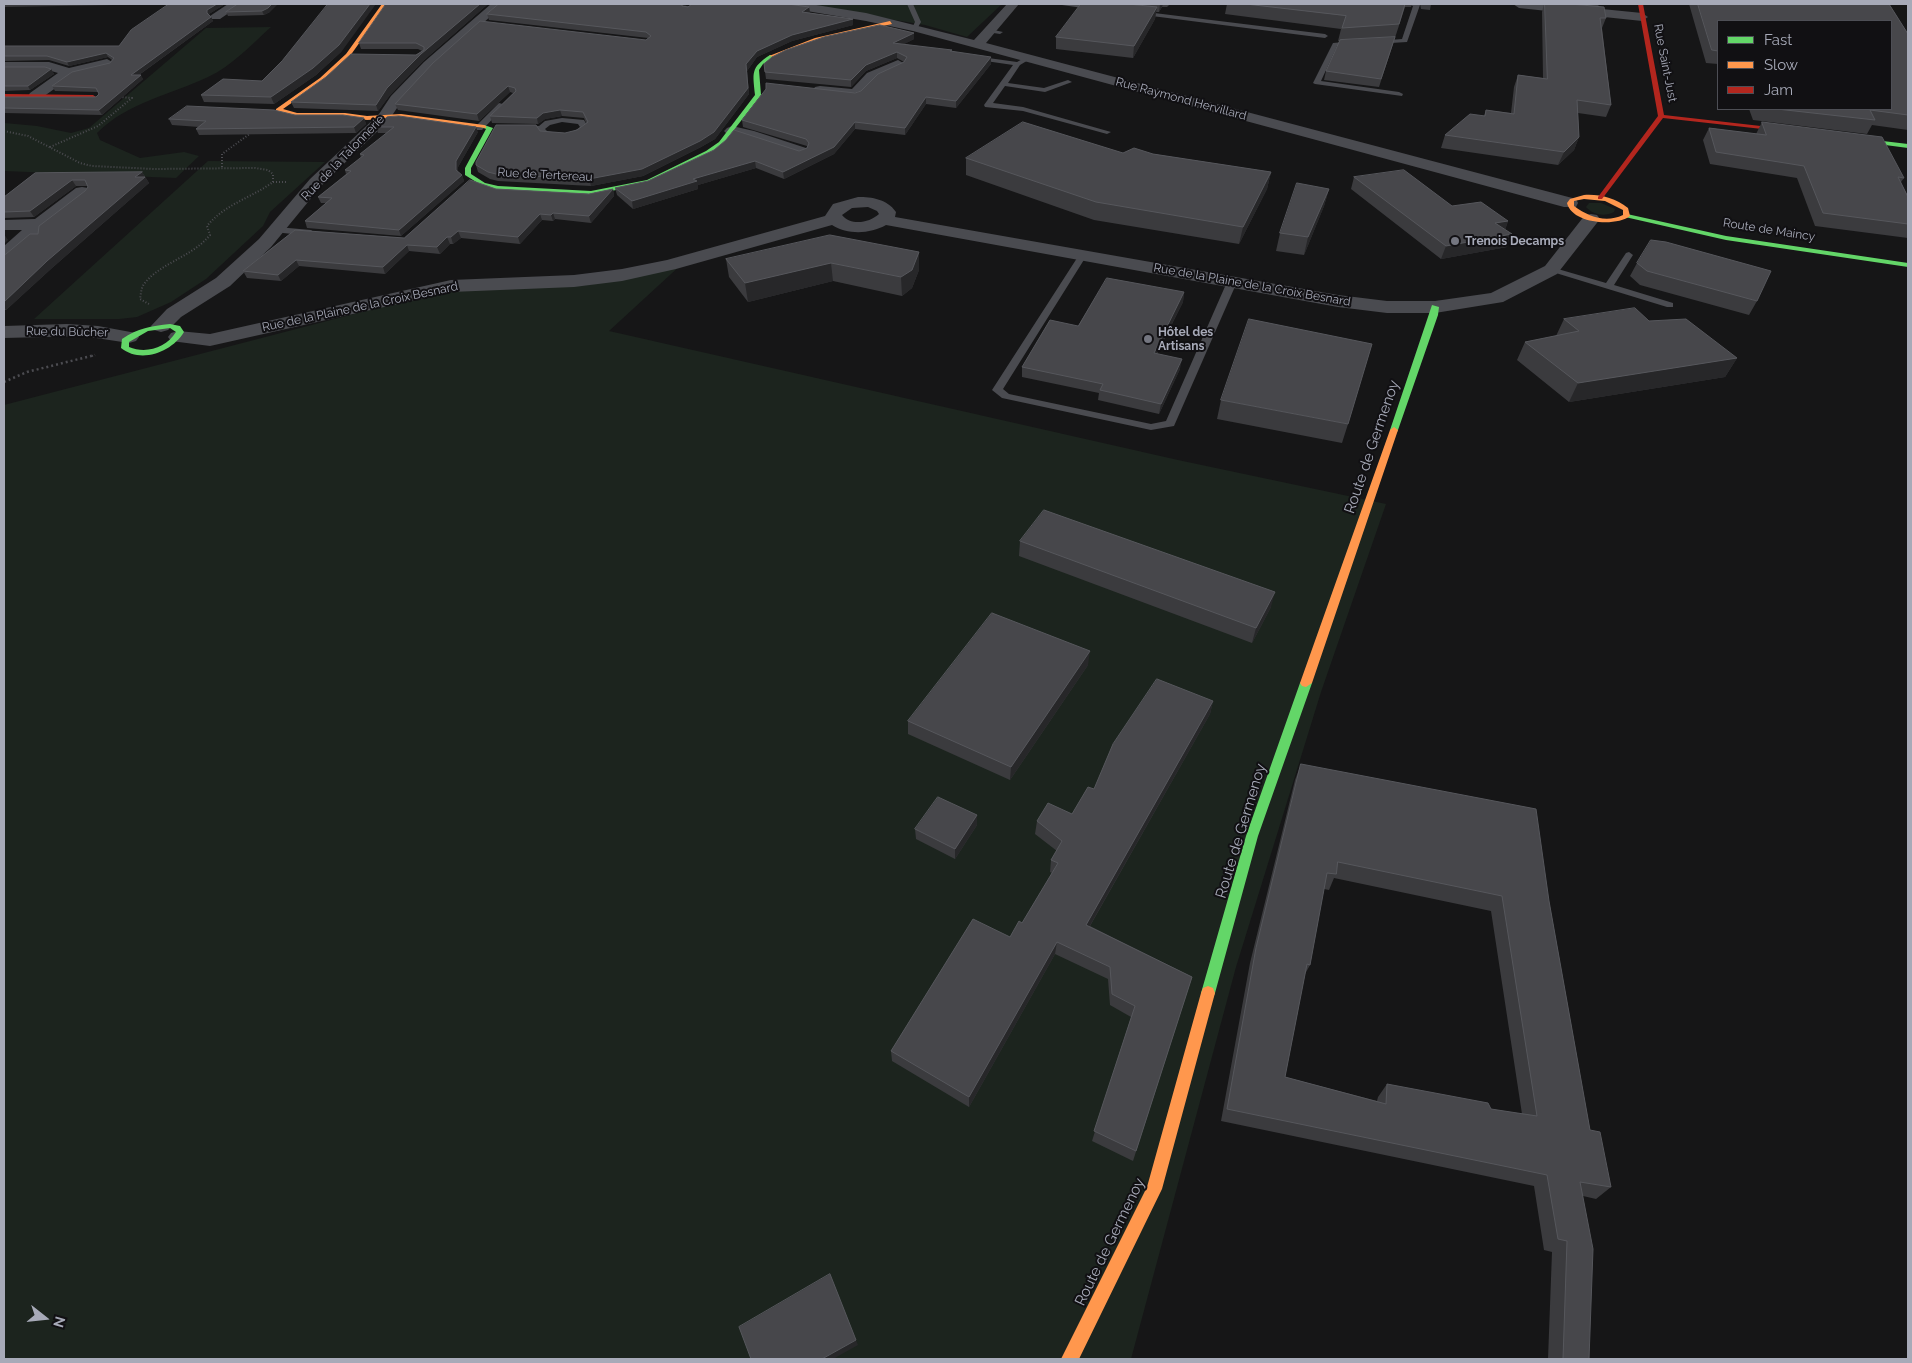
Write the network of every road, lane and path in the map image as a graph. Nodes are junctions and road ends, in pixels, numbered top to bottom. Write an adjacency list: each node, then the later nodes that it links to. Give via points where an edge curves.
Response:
1 (236, 4): 12 (street)
2 (384, 4): 21 (street)
3 (498, 4): 39 (street, Rue de la Talonnerie, via 482,24 429,66 396,99)
4 (789, 4): 15 (street, Rue Raymond Hervillard)
5 (910, 4): 16 (lane, via 918,22)
6 (1058, 4): 10 (lane)
7 (1409, 4): 19 (lane, via 1417,5 1406,42)
8 (1519, 4): 14 (street)
9 (1640, 4): 14 (street, Rue Saint-Just)
10 (1108, 10)
11 (1127, 12): 17 (lane)
12 (216, 16)
13 (1006, 17): 20 (street)
14 (1642, 17): 38 (street, Rue Saint-Just)
15 (890, 23): 16 (street, Rue Raymond Hervillard); 44 (street, Rue de Tertereau, via 817,39 761,63 756,70 766,85)
16 (914, 28): 20 (street, Rue Raymond Hervillard)
17 (1325, 36)
18 (1362, 43): 31 (lane, via 1335,44 1317,83)
19 (1371, 43)
20 (974, 51): 23 (street, Rue Raymond Hervillard)
21 (348, 55): 22 (street); 37 (street, via 322,79)
22 (368, 55)
23 (1023, 61): 29 (lane); 53 (street, Rue Raymond Hervillard)
24 (107, 64): 27 (street)
25 (898, 64): 30 (street, via 872,76 855,94)
26 (4, 66): 27 (street, via 49,66)
27 (69, 72): 33 (street)
28 (1068, 82): 29 (lane, via 1045,90)
29 (1003, 84): 45 (lane, via 988,105 1023,109)
30 (809, 88)
31 (1399, 94)
32 (4, 96): 33 (street)
33 (35, 96): 34 (street)
34 (93, 97)
35 (506, 102): 40 (lane)
36 (259, 110): 37 (street)
37 (278, 110): 39 (street, via 297,115); 50 (path, via 222,154)
38 (1661, 116): 46 (street); 52 (street, Rue Saint-Just)
39 (384, 117): 40 (street, via 401,116); 60 (street, Rue de la Talonnerie, via 316,182)
40 (489, 128): 44 (street, Rue de Tertereau, via 468,168 471,181 498,188 591,193 648,182 708,152)
41 (516, 128): 42 (lane)
42 (542, 128): 42 (lane, via 545,134 556,136 577,132 584,127 581,122 569,119 555,121)
43 (4, 131): 50 (path, via 28,136 92,166 154,169)
44 (732, 131): 49 (street)
45 (1107, 132)
46 (1811, 134)
47 (1840, 138): 48 (street)
48 (1908, 146)
49 (800, 151)
50 (222, 167): 71 (path, via 268,170 273,174 273,182 214,216 207,226 210,235 204,244 161,270 143,286 140,299)
51 (82, 192): 58 (street)
52 (1600, 198): 53 (street, via 1577,198); 54 (street, via 1622,206)
53 (1570, 204): 56 (street, via 1575,211)
54 (1627, 216): 56 (street, via 1617,221); 65 (street, Route de Maincy, via 1726,238)
55 (835, 219): 57 (street, via 859,227); 57 (street, via 836,210 841,206 868,202 888,210); 74 (street, Rue de la Plaine de la Croix Besnard, via 622,275 574,281 451,286 210,340)
56 (1591, 219): 66 (street, Rue de la Plaine de la Croix Besnard)
57 (885, 220): 63 (street, Rue de la Plaine de la Croix Besnard)
58 (39, 224): 59 (street); 62 (street)
59 (4, 225)
60 (277, 230): 61 (lane); 71 (street, Rue de la Talonnerie, via 224,282)
61 (316, 233)
62 (4, 255)
63 (1083, 255): 67 (street, Rue de la Plaine de la Croix Besnard); 67 (lane, via 998,390 1006,396 1151,427 1170,424)
64 (1629, 255): 68 (lane)
65 (1908, 264)
66 (1551, 270): 68 (lane); 70 (street, Rue de la Plaine de la Croix Besnard, via 1496,298)
67 (1232, 282): 70 (street, Rue de la Plaine de la Croix Besnard, via 1387,307)
68 (1608, 287): 69 (lane)
69 (1670, 305)
70 (1434, 307): 77 (street, Route de Germenoy, via 1434,315 1252,836 1154,1189)
71 (174, 313): 72 (street, Rue de la Talonnerie)
72 (161, 326): 74 (street, via 177,328 180,332); 75 (street, via 147,328)
73 (4, 332): 75 (street, Rue du Bûcher, via 114,332)
74 (178, 337): 75 (street, via 164,348 148,352 134,352)
75 (127, 343): 76 (path, via 27,372)
76 (4, 382)
77 (1070, 1359)

